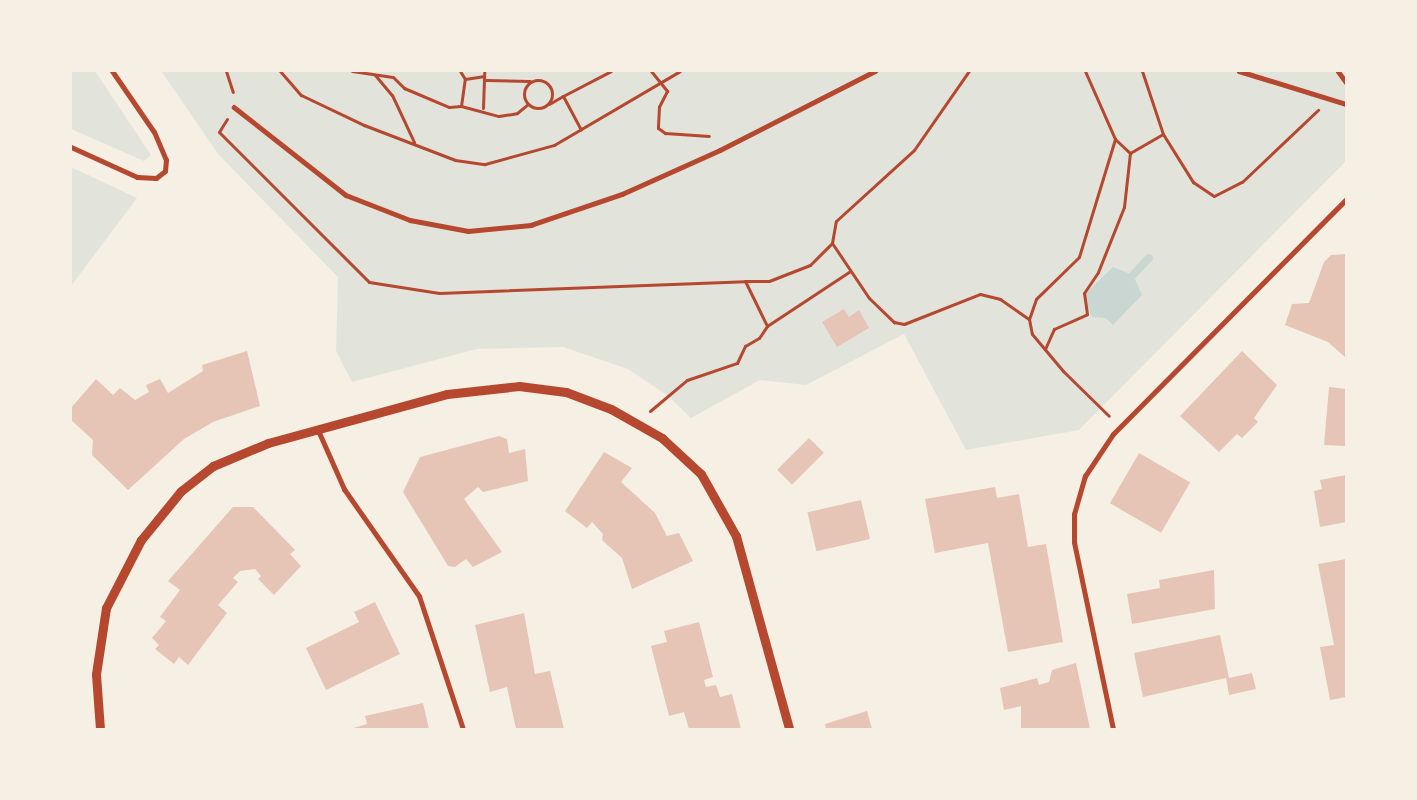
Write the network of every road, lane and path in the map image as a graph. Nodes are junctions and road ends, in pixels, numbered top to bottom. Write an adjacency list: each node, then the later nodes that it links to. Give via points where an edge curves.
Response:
1 (112, 71): 37 (street, via 154,132 166,160 161,176 137,177)
2 (226, 71): 29 (path, via 232,83)
3 (280, 71): 36 (path, via 301,95 364,125)
4 (352, 71): 16 (path)
5 (460, 71): 18 (path)
6 (484, 71): 17 (path)
7 (611, 71): 23 (path)
8 (651, 71): 22 (path)
9 (680, 71): 22 (path)
10 (875, 71): 29 (street, via 720,150 622,194 531,225 468,231 410,220 346,195)
11 (969, 71): 40 (path, via 914,150 836,221)
12 (1085, 71): 35 (path)
13 (1142, 71): 33 (path)
14 (1239, 71): 24 (street)
15 (1338, 71): 21 (street)
16 (375, 74): 28 (path, via 393,77 404,88 449,107); 36 (path, via 392,95)
17 (483, 76): 18 (path); 20 (path)
18 (465, 78): 28 (path)
19 (538, 79): 20 (path); 25 (path, via 524,91); 26 (path, via 552,91)
20 (486, 80): 30 (path)
21 (1346, 82)
22 (662, 84): 31 (path); 34 (path, via 667,91 659,107 658,128 665,133)
23 (563, 96): 26 (path); 31 (path)
24 (1327, 102): 27 (street); 33 (path, via 1242,182 1214,196 1193,182)
25 (528, 104): 26 (path, via 538,108); 30 (path, via 517,113 499,116)
26 (548, 104)
27 (1346, 104)
28 (461, 106): 30 (path)
29 (234, 107)
30 (483, 108)
31 (581, 130): 36 (path, via 554,145 486,164 455,160)
32 (219, 132): 42 (path, via 370,282 439,294)
33 (1163, 134): 38 (path)
34 (709, 136)
35 (1115, 139): 38 (path); 43 (path, via 1080,257 1036,299)
36 (414, 142)
37 (71, 147)
38 (1130, 153): 45 (path, via 1124,207 1098,272 1084,293 1087,314 1054,329)
39 (1346, 199): 47 (street)
40 (832, 243): 41 (path); 42 (path, via 801,268 769,282)
41 (849, 272): 43 (path, via 883,315 894,322 904,324 980,294 1000,299); 44 (path)
42 (745, 282): 44 (path)
43 (1029, 319): 45 (path, via 1032,334)
44 (767, 326): 46 (path, via 758,338 745,346 737,363 687,380)
45 (1045, 349): 47 (path)
46 (638, 422): 48 (street, via 566,392 512,386 447,394); 51 (street, via 690,462 728,518)
47 (1121, 426): 52 (street, via 1085,476 1074,526)
48 (317, 428): 49 (street, via 251,449 213,466 182,491 150,527 119,577 103,620 96,674); 50 (street, via 344,489 419,596)
49 (100, 729)
50 (463, 729)
51 (789, 729)
52 (1113, 729)

